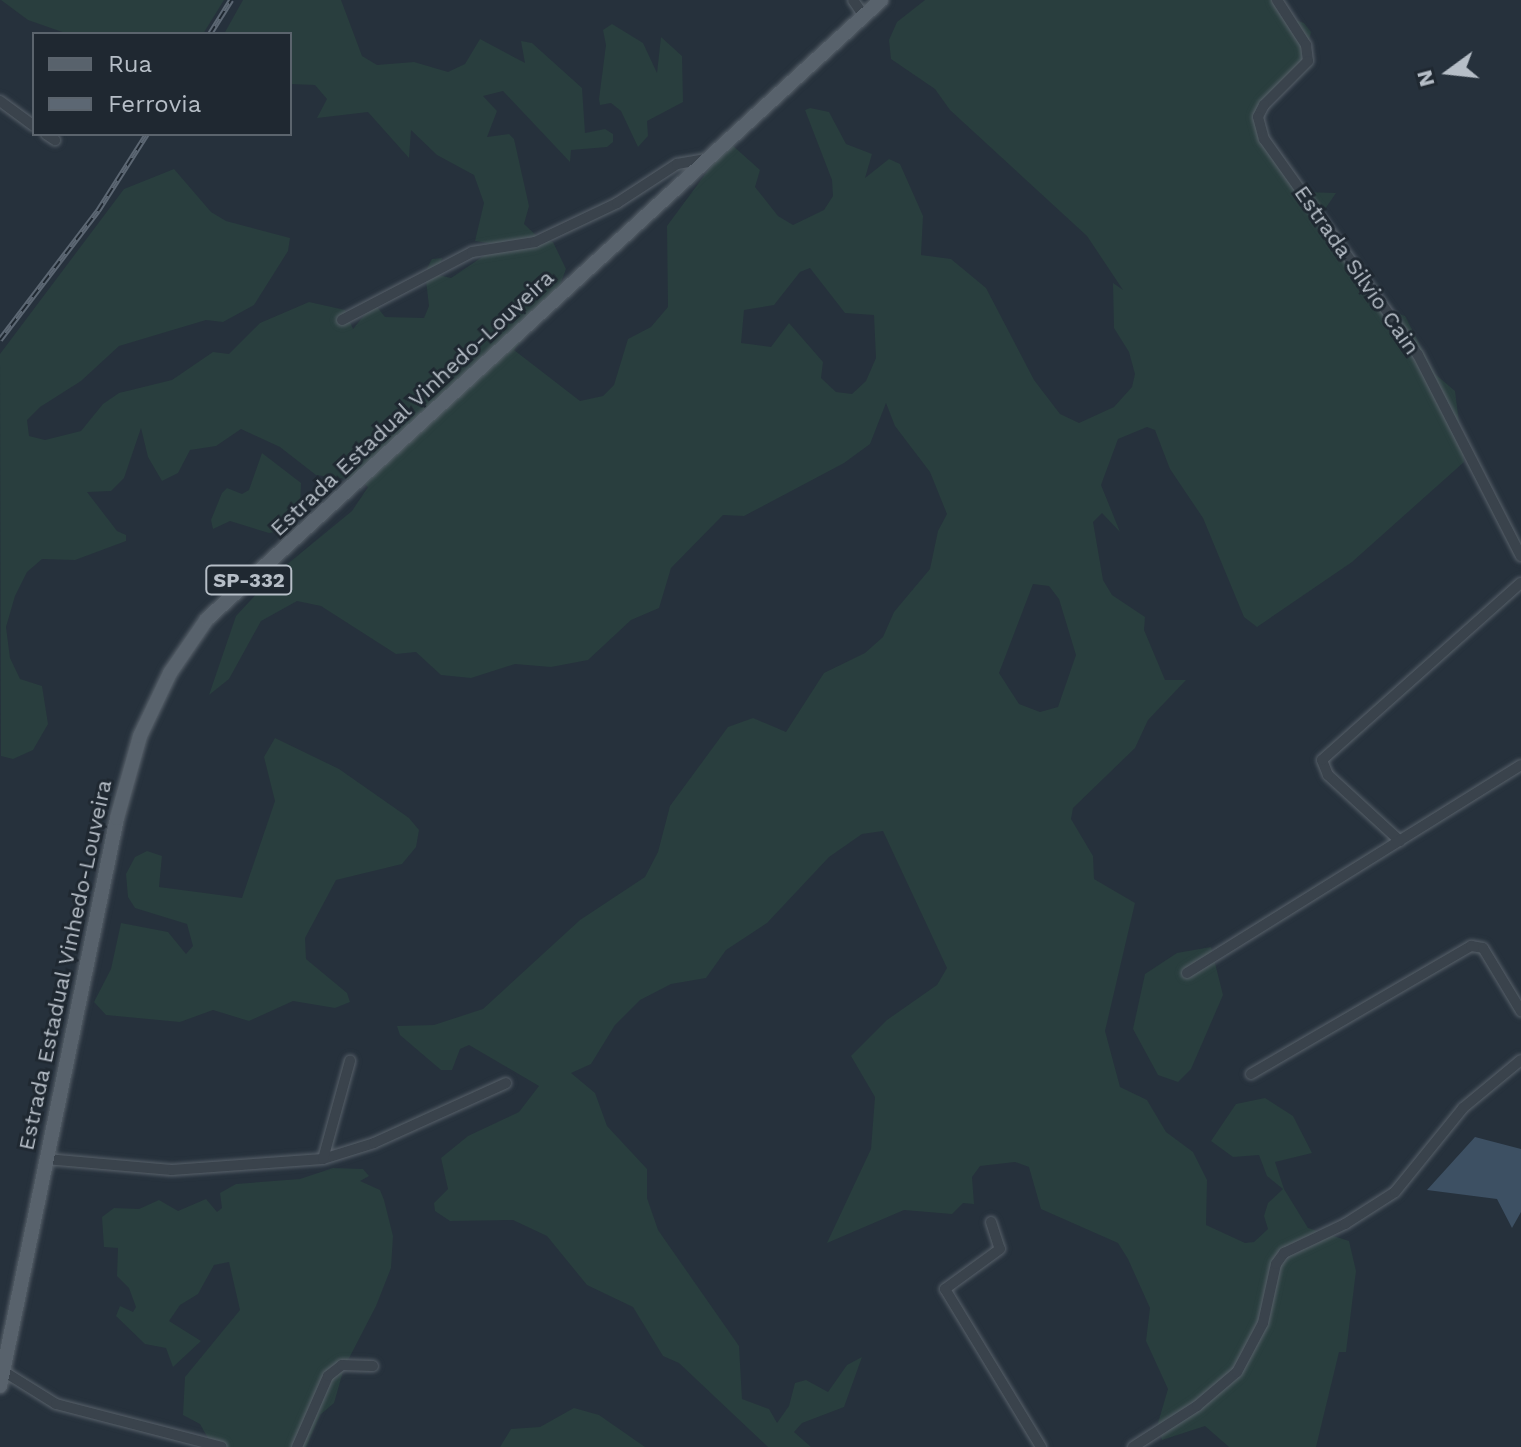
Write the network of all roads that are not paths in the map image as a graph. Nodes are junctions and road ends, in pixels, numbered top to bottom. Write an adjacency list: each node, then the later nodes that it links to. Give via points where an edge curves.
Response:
1 (853, 0): 4 (street)
2 (881, 0): 4 (main road, Estrada Estadual Vinhedo-Louveira / SP-332)
3 (1277, 0): 9 (street, Estrada Silvio Cain, via 1306,45 1308,61 1264,105 1258,117 1264,139 1418,355)
4 (863, 15): 7 (main road, Estrada Estadual Vinhedo-Louveira / SP-332)
5 (0, 101): 6 (street)
6 (32, 125)
7 (710, 158): 8 (street, via 677,164 617,203 535,242 472,252); 19 (main road, Estrada Estadual Vinhedo-Louveira / SP-332, via 207,619 189,644 154,702 129,769)
8 (342, 320)
9 (1521, 556)
10 (1521, 583): 12 (street, via 1322,760 1328,775)
11 (1521, 765): 12 (street)
12 (1400, 841): 13 (street)
13 (1187, 973)
14 (1521, 1011): 17 (street, via 1483,948 1471,946)
15 (1521, 1060): 25 (street, via 1463,1108 1395,1192 1284,1253 1276,1264 1263,1323 1237,1372)
16 (350, 1061): 20 (street)
17 (1251, 1074)
18 (506, 1083): 20 (street, via 374,1143)
19 (46, 1159): 20 (street, via 172,1170); 23 (main road, Estrada Estadual Vinhedo-Louveira / SP-332)
20 (323, 1159)
21 (991, 1222): 28 (street, via 1000,1249 945,1289)
22 (373, 1366): 27 (street, via 342,1365 328,1376)
23 (3, 1371): 24 (main road, Estrada Estadual Vinhedo-Louveira / SP-332); 26 (street, via 56,1404)
24 (0, 1386)
25 (1139, 1446)
26 (222, 1447)
27 (297, 1447)
28 (1041, 1447)

